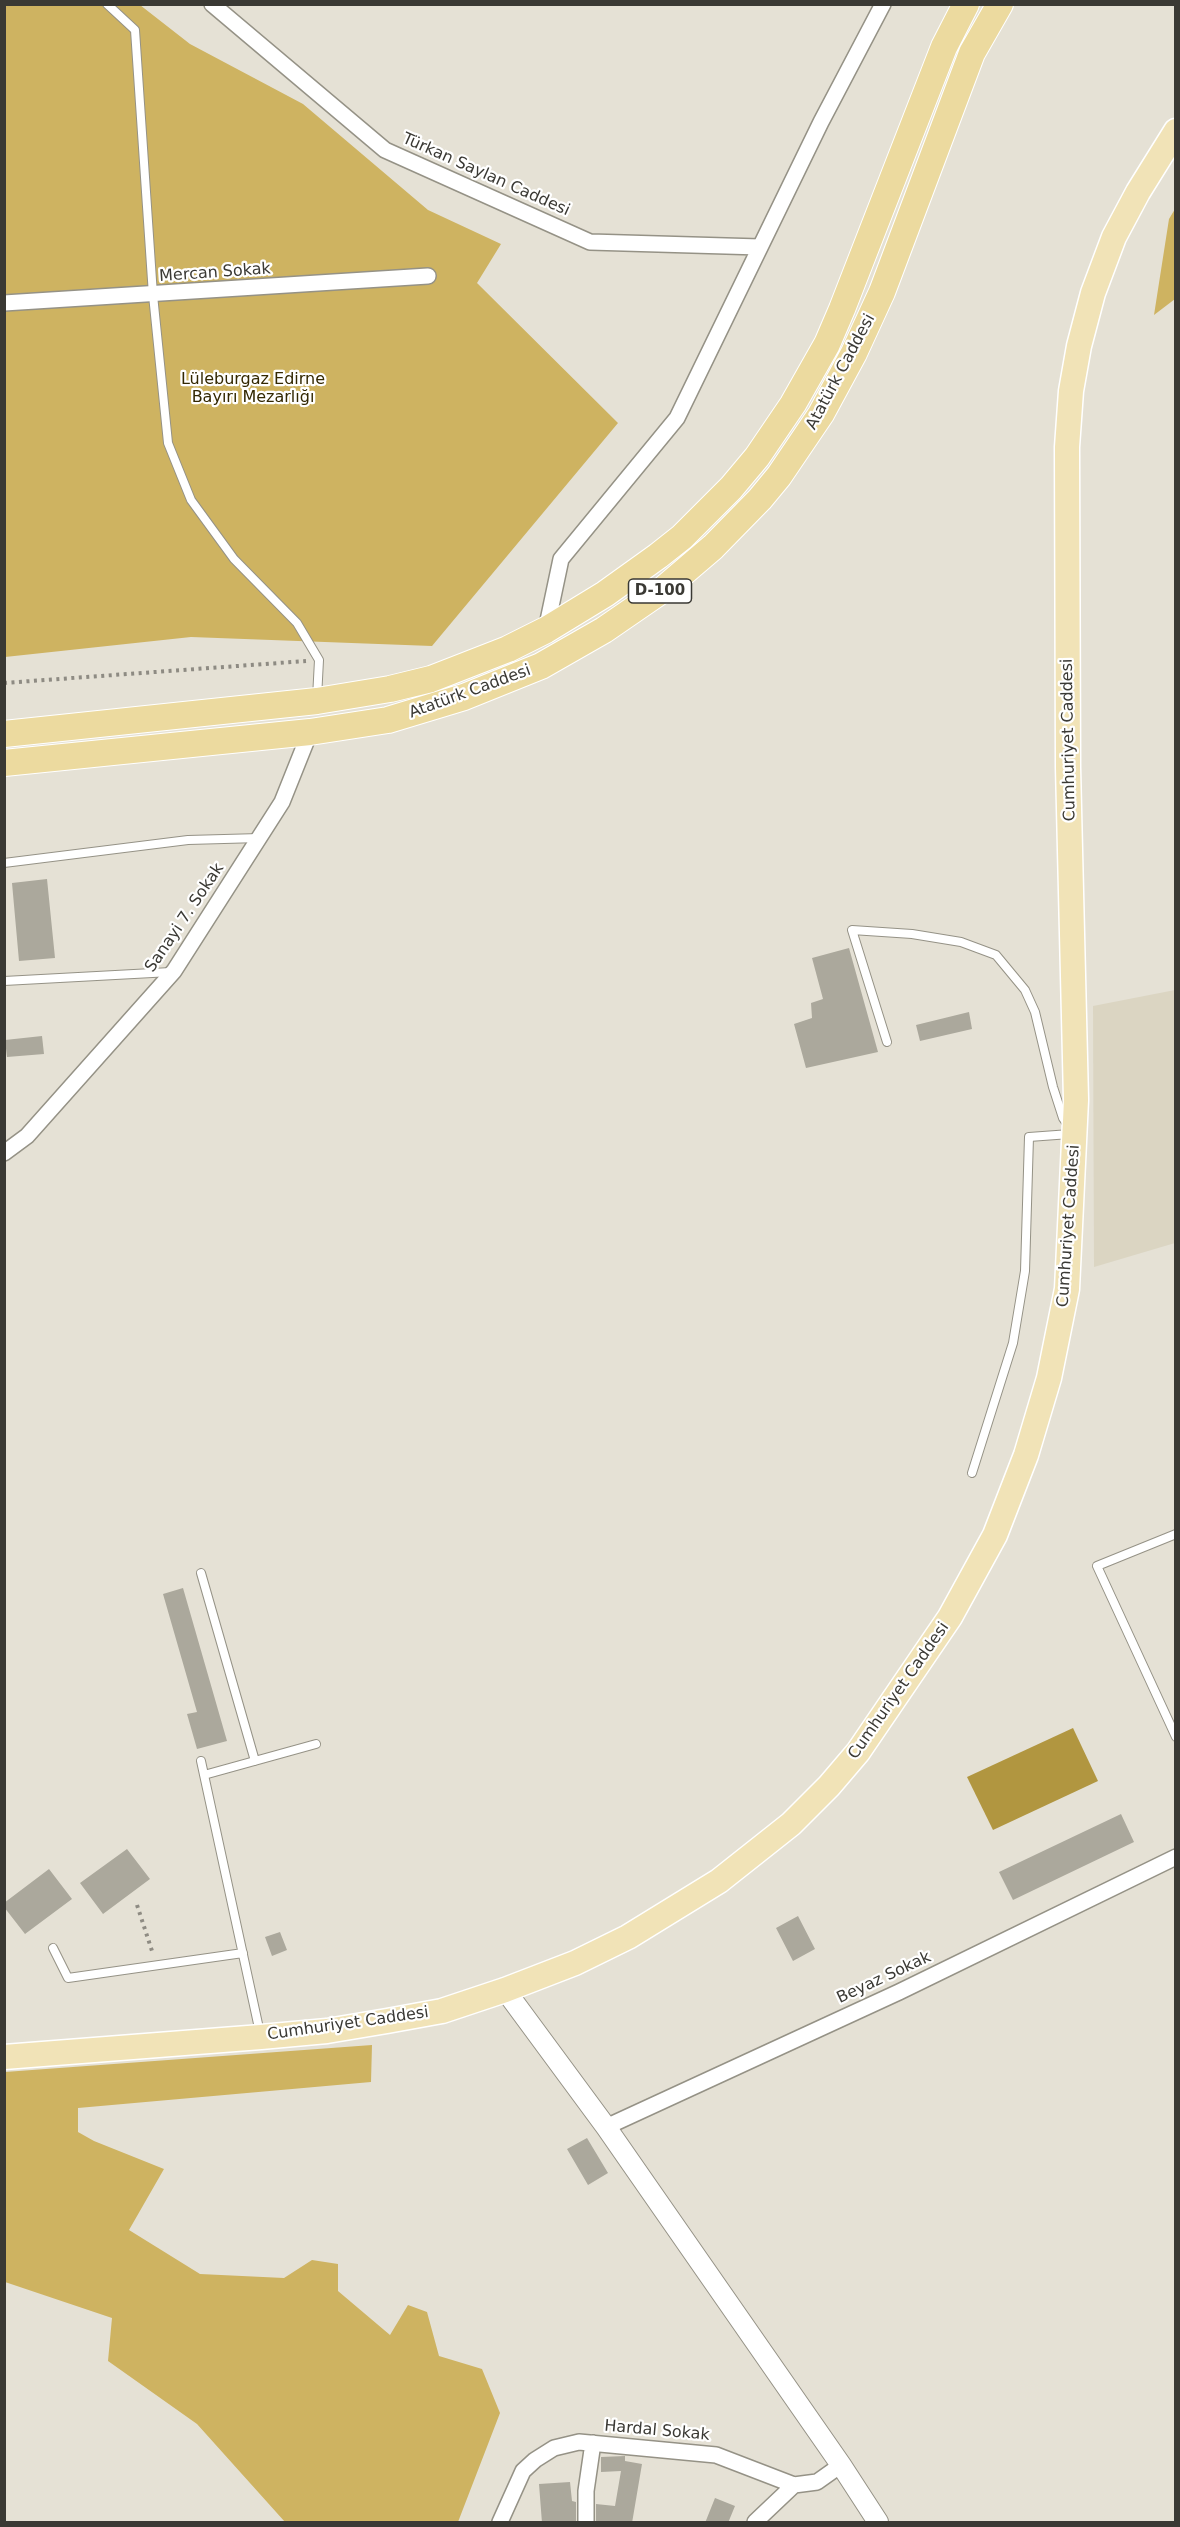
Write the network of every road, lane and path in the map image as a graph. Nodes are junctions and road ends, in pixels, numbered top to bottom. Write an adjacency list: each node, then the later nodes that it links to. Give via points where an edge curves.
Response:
1 (107, 4): 9 (lane, via 135,30)
2 (212, 4): 7 (street, Türkan Saylan Caddesi, via 385,150 590,242)
3 (883, 4): 7 (street)
4 (966, 4): 11 (highway, Atatürk Caddesi / D-100, via 939,58 838,318 777,429 731,488 682,537 605,594)
5 (999, 4): 15 (highway, Atatürk Caddesi / D-100, via 972,53 897,256 854,353 779,477 738,522 650,599 541,666 428,709 388,720)
6 (1176, 131): 23 (main road, Cumhuriyet Caddesi, via 1138,192 1111,247 1085,320 1071,391 1067,447 1068,767)
7 (760, 247): 11 (street, via 676,418 561,559)
8 (428, 276): 9 (street, Mercan Sokak)
9 (153, 295): 10 (street, Mercan Sokak); 12 (lane, via 168,443 191,500 234,559 297,623)
10 (4, 303)
11 (546, 630): 14 (highway, Atatürk Caddesi / D-100, via 432,679)
12 (319, 660): 13 (path); 14 (lane)
13 (4, 683)
14 (317, 701): 16 (highway, Atatürk Caddesi / D-100)
15 (310, 732): 17 (highway, Atatürk Caddesi / D-100); 18 (street, Sanayi 7. Sokak, via 282,802)
16 (4, 734)
17 (4, 763)
18 (260, 838): 19 (lane, via 188,840); 20 (street, Sanayi 7. Sokak)
19 (4, 863)
20 (174, 971): 21 (lane); 24 (street, Sanayi 7. Sokak, via 27,1136)
21 (4, 981)
22 (887, 1042): 23 (lane, via 852,930 961,942 996,955 1025,990 1035,1012 1063,1118)
23 (1075, 1133): 25 (lane, via 1029,1137 1025,1271 1013,1342); 38 (main road, Cumhuriyet Caddesi, via 1067,1289 1040,1408 995,1535 924,1658 858,1752 829,1786 753,1856 628,1937)
24 (4, 1153)
25 (972, 1473)
26 (1176, 1534): 28 (lane, via 1097,1566)
27 (201, 1573): 31 (lane)
28 (1176, 1737)
29 (316, 1744): 31 (lane)
30 (201, 1761): 32 (lane)
31 (255, 1761): 32 (lane)
32 (204, 1775): 36 (lane)
33 (1176, 1857): 41 (street, Beyaz Sokak, via 899,1992)
34 (137, 1905): 37 (path)
35 (52, 1948): 37 (lane, via 68,1978)
36 (243, 1953): 37 (lane); 39 (lane)
37 (157, 1966)
38 (506, 1990): 39 (main road, Cumhuriyet Caddesi, via 397,2020); 41 (street)
39 (261, 2037): 40 (main road, Cumhuriyet Caddesi)
40 (4, 2056)
41 (606, 2127): 43 (street)
42 (593, 2443): 44 (street, Hardal Sokak, via 716,2455); 45 (street, Hardal Sokak, via 554,2448 535,2460 524,2471); 46 (street)
43 (841, 2465): 44 (street, via 818,2482); 48 (street)
44 (794, 2485): 47 (street)
45 (500, 2523)
46 (586, 2523)
47 (755, 2523)
48 (878, 2523)

